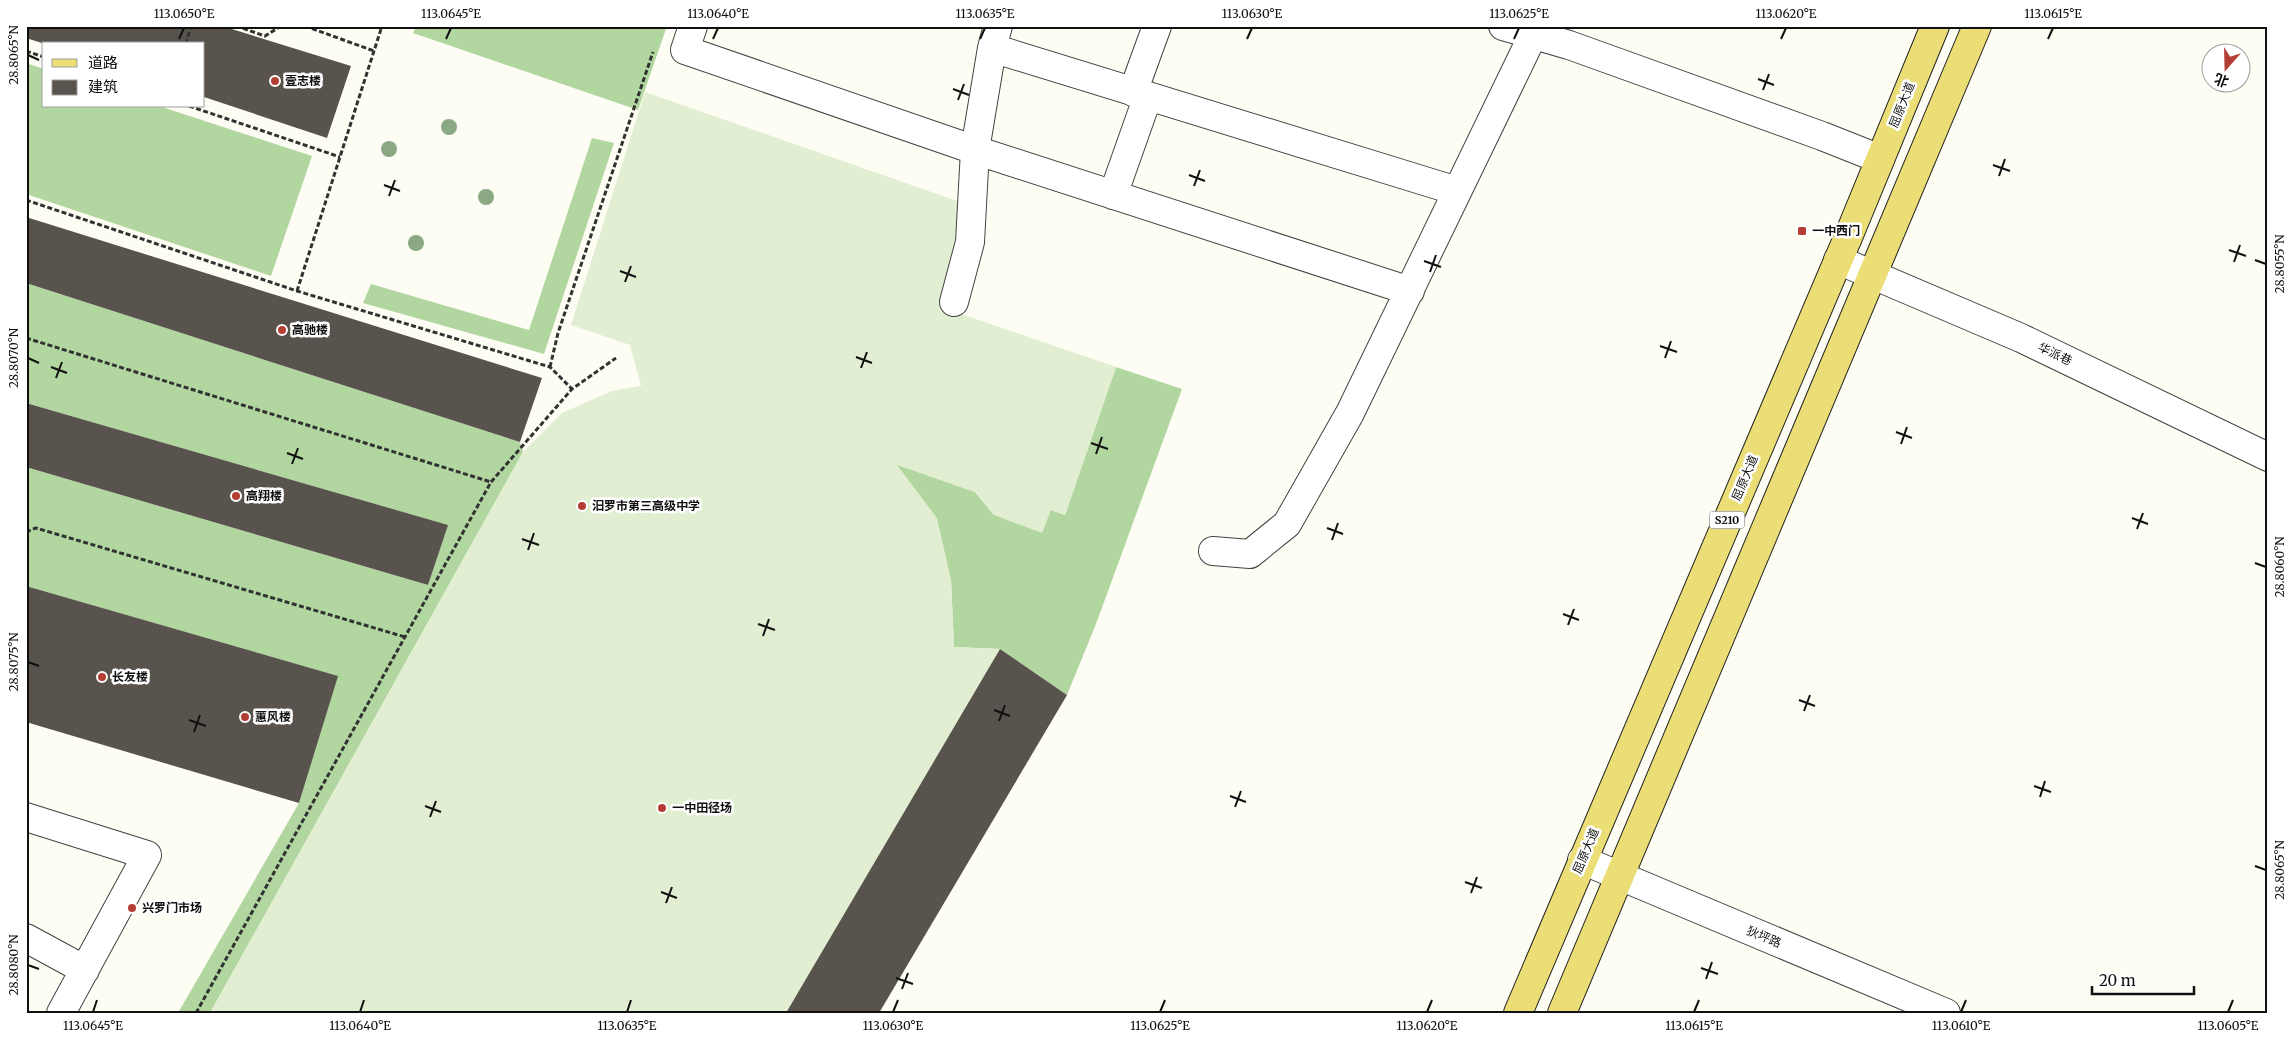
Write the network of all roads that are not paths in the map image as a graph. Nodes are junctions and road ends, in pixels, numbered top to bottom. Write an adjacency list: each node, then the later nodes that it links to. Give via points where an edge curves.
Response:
1 (693, 26): 10 (street, via 685,50)
2 (1157, 26): 9 (street)
3 (1503, 26): 6 (street)
4 (1935, 26): 11 (main road, 屈原大道 / S210)
5 (1977, 26): 15 (main road)
6 (1533, 35): 7 (street); 12 (street)
7 (1573, 36): 11 (street)
8 (995, 37): 9 (street); 10 (street)
9 (1141, 94): 12 (street); 13 (street)
10 (975, 150): 13 (street); 17 (street, via 970,242)
11 (1880, 159): 14 (main road, 屈原大道 / S210)
12 (1457, 191): 16 (street)
13 (1113, 195): 16 (street)
14 (1838, 260): 15 (street, 华派巷); 21 (main road, 屈原大道 / S210)
15 (1872, 273): 18 (street, 华派巷, via 2021,338); 22 (main road)
16 (1410, 291): 19 (street, via 1350,413 1287,524 1250,554)
17 (954, 302)
18 (2268, 457)
19 (1213, 551)
20 (26, 817): 24 (street, via 147,855)
21 (1582, 860): 22 (street, 狄坪路); 26 (main road, 屈原大道 / S210)
22 (1619, 876): 27 (main road); 28 (street, 狄坪路)
23 (26, 938): 24 (street)
24 (84, 970): 25 (street)
25 (62, 1013)
26 (1518, 1013)
27 (1562, 1013)
28 (1946, 1013)

